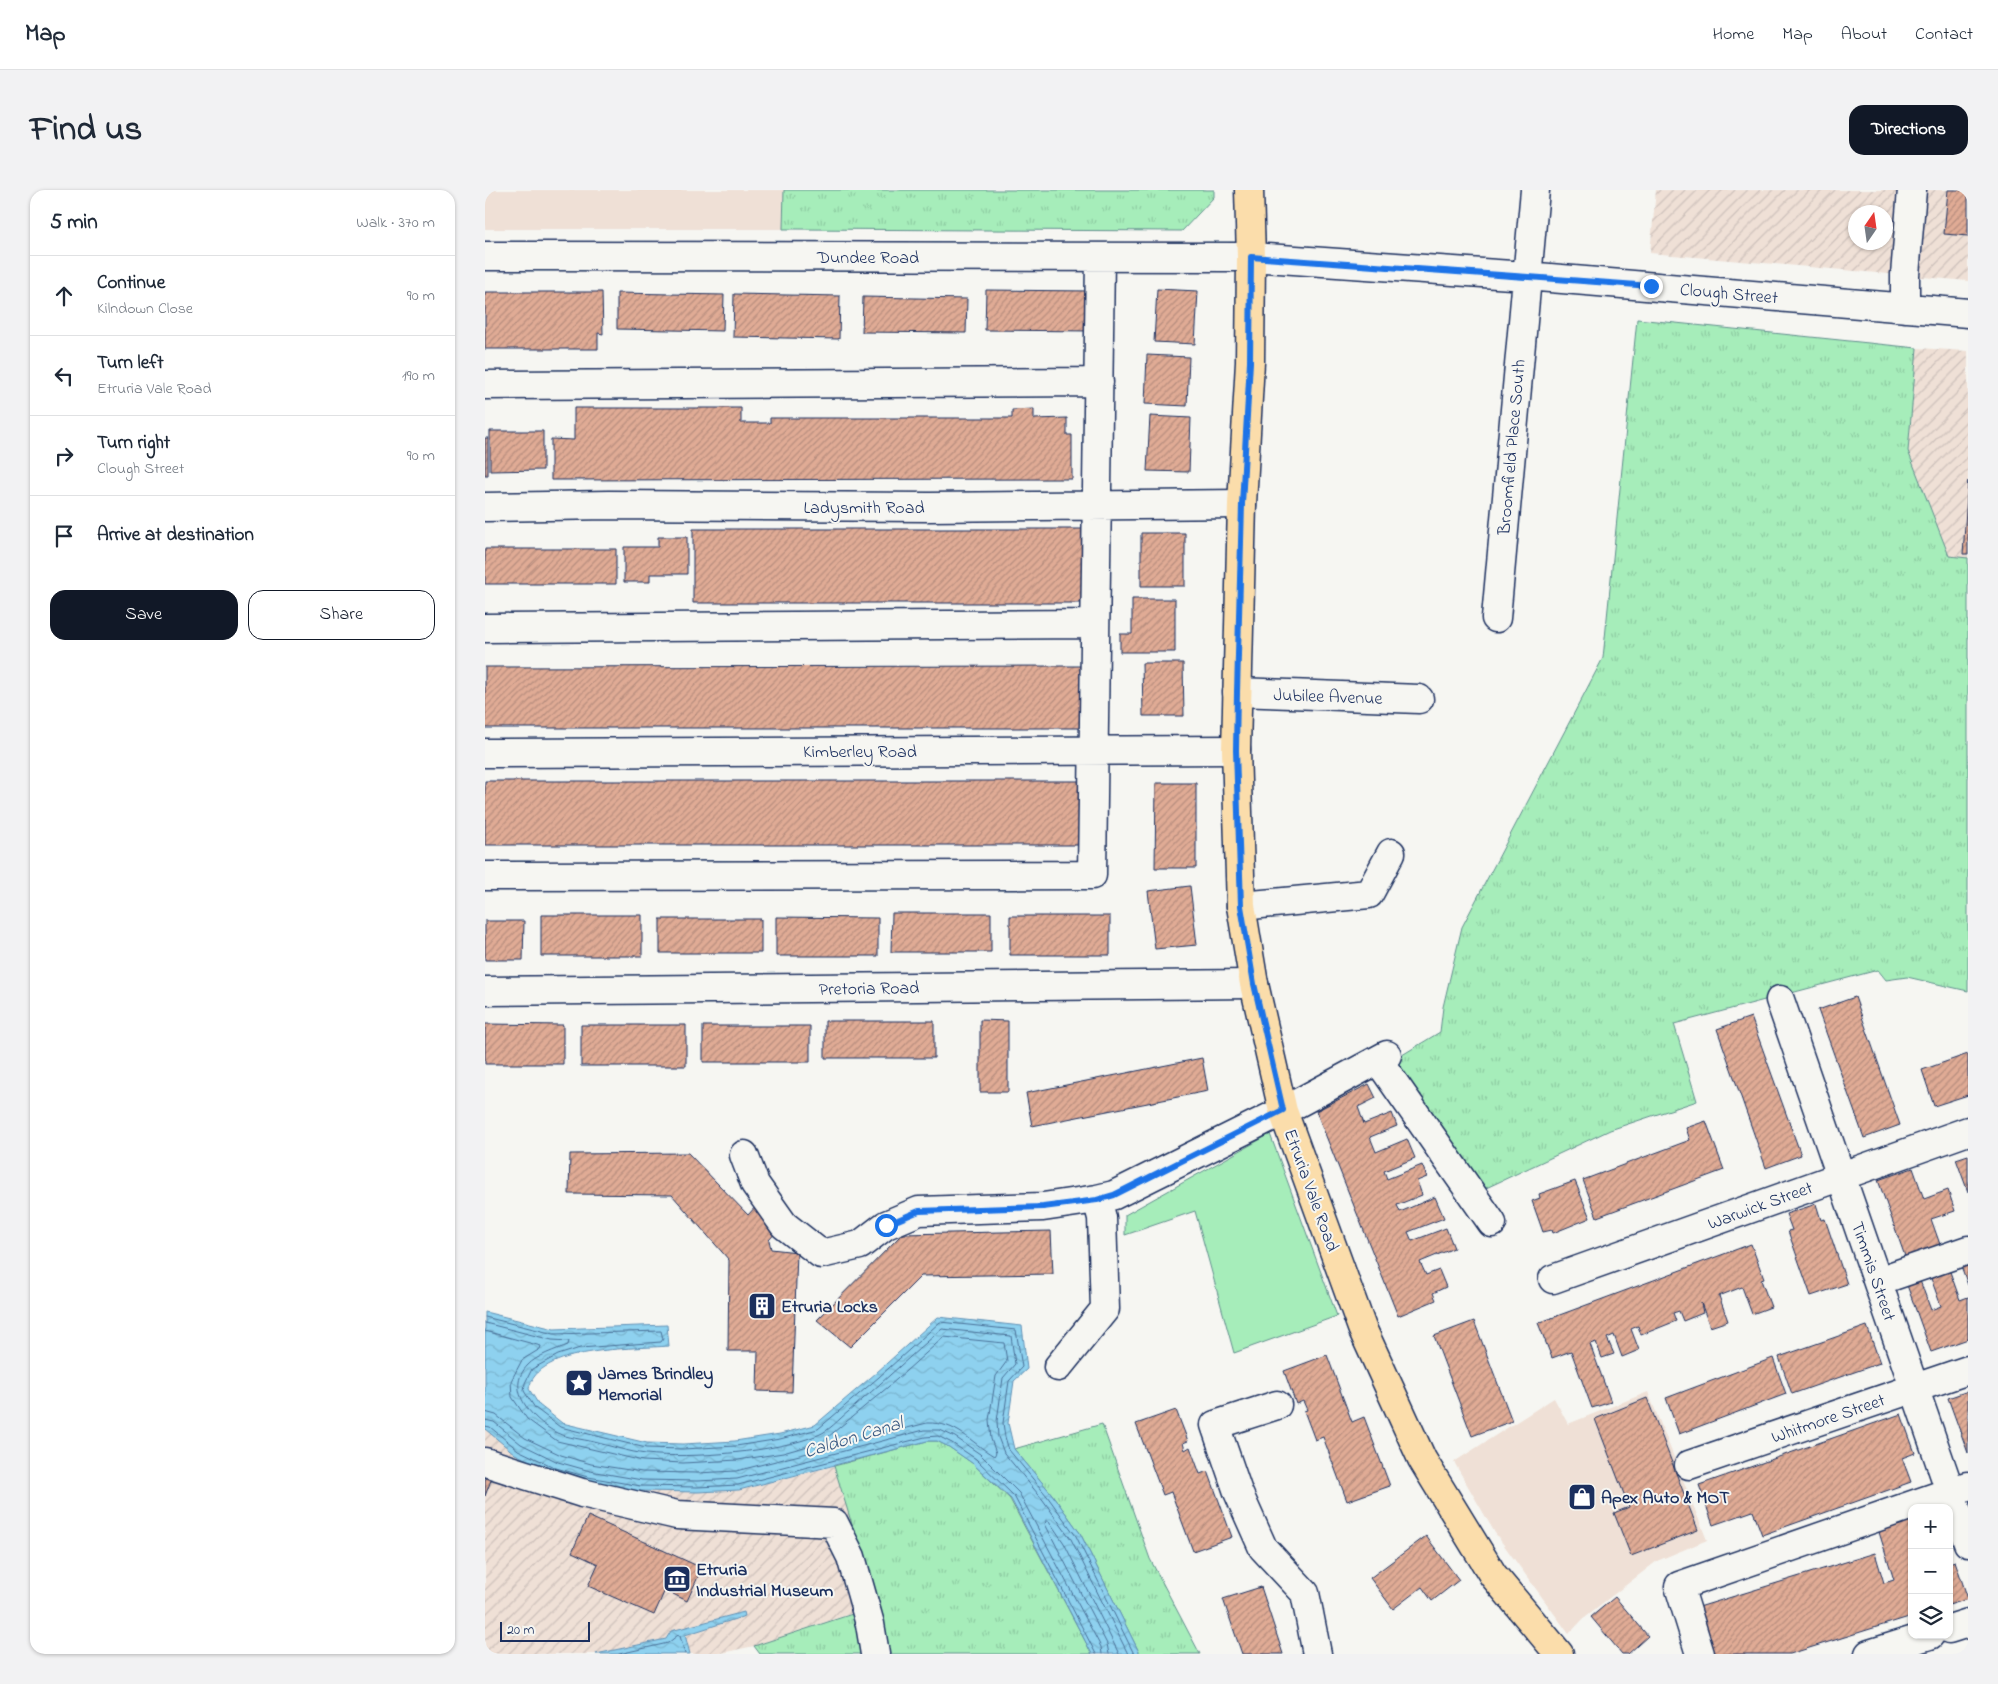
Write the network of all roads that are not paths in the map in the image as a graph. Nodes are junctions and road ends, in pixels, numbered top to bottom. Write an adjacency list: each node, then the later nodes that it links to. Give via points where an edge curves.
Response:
1 (1249, 190): 6 (main road, Etruria Vale Road)
2 (1535, 190): 7 (street, Broomfield Place South)
3 (1912, 190): 8 (street)
4 (485, 256): 5 (street, Dundee Road)
5 (1100, 256): 6 (street, Dundee Road); 10 (street)
6 (1251, 257): 7 (street, Clough Street); 12 (main road, Etruria Vale Road, via 1250,362)
7 (1527, 276): 8 (street, Clough Street); 15 (street, Broomfield Place South)
8 (1905, 308): 9 (street, Clough Street)
9 (1968, 313)
10 (1099, 382): 11 (street); 13 (street)
11 (485, 385)
12 (1242, 504): 13 (street, Ladysmith Road); 18 (main road, Etruria Vale Road)
13 (1097, 506): 14 (street, Ladysmith Road); 16 (street)
14 (485, 507)
15 (1495, 618)
16 (1095, 624): 17 (street); 20 (street)
17 (485, 628)
18 (1237, 692): 19 (street, Jubilee Avenue); 21 (main road, Etruria Vale Road)
19 (1419, 699)
20 (1093, 750): 21 (street, Kimberley Road); 22 (street, Kimberley Road); 24 (street, via 1092,875)
21 (1236, 750): 25 (main road, Etruria Vale Road)
22 (485, 753)
23 (1391, 853): 25 (street, via 1369,894)
24 (485, 876)
25 (1241, 906): 26 (main road, Etruria Vale Road)
26 (1254, 984): 27 (street, Pretoria Road); 29 (main road, Etruria Vale Road)
27 (485, 992)
28 (1780, 1000): 32 (street, Timmis Street)
29 (1283, 1110): 33 (street, via 1114,1195); 34 (street, via 1382,1057); 51 (main road, Etruria Vale Road, via 1362,1328 1421,1459 1493,1575)
30 (1968, 1131): 32 (street, Warwick Street)
31 (743, 1155): 33 (street, via 755,1184 784,1225 821,1254 860,1246 886,1225 919,1211 1043,1207)
32 (1841, 1176): 36 (street, Warwick Street); 37 (street, Timmis Street)
33 (1089, 1201): 38 (street, via 1102,1218 1105,1309)
34 (1492, 1223)
35 (1968, 1250): 37 (street)
36 (1553, 1279)
37 (1878, 1281): 40 (street, Timmis Street)
38 (1058, 1367)
39 (1968, 1370): 40 (street, Whitmore Street)
40 (1915, 1389): 43 (street, Whitmore Street); 44 (street, Timmis Street)
41 (1277, 1405): 50 (street, via 1215,1425 1238,1492 1263,1548 1305,1593)
42 (485, 1462): 49 (street, via 582,1493 677,1515 833,1523 851,1557)
43 (1689, 1465)
44 (1959, 1489): 45 (street, Timmis Street); 52 (street, via 1679,1586)
45 (1968, 1543)
46 (1968, 1623): 47 (street)
47 (1953, 1628)
48 (1917, 1639): 53 (street)
49 (875, 1654)
50 (1317, 1654)
51 (1559, 1654)
52 (1700, 1654)
53 (1869, 1654)

